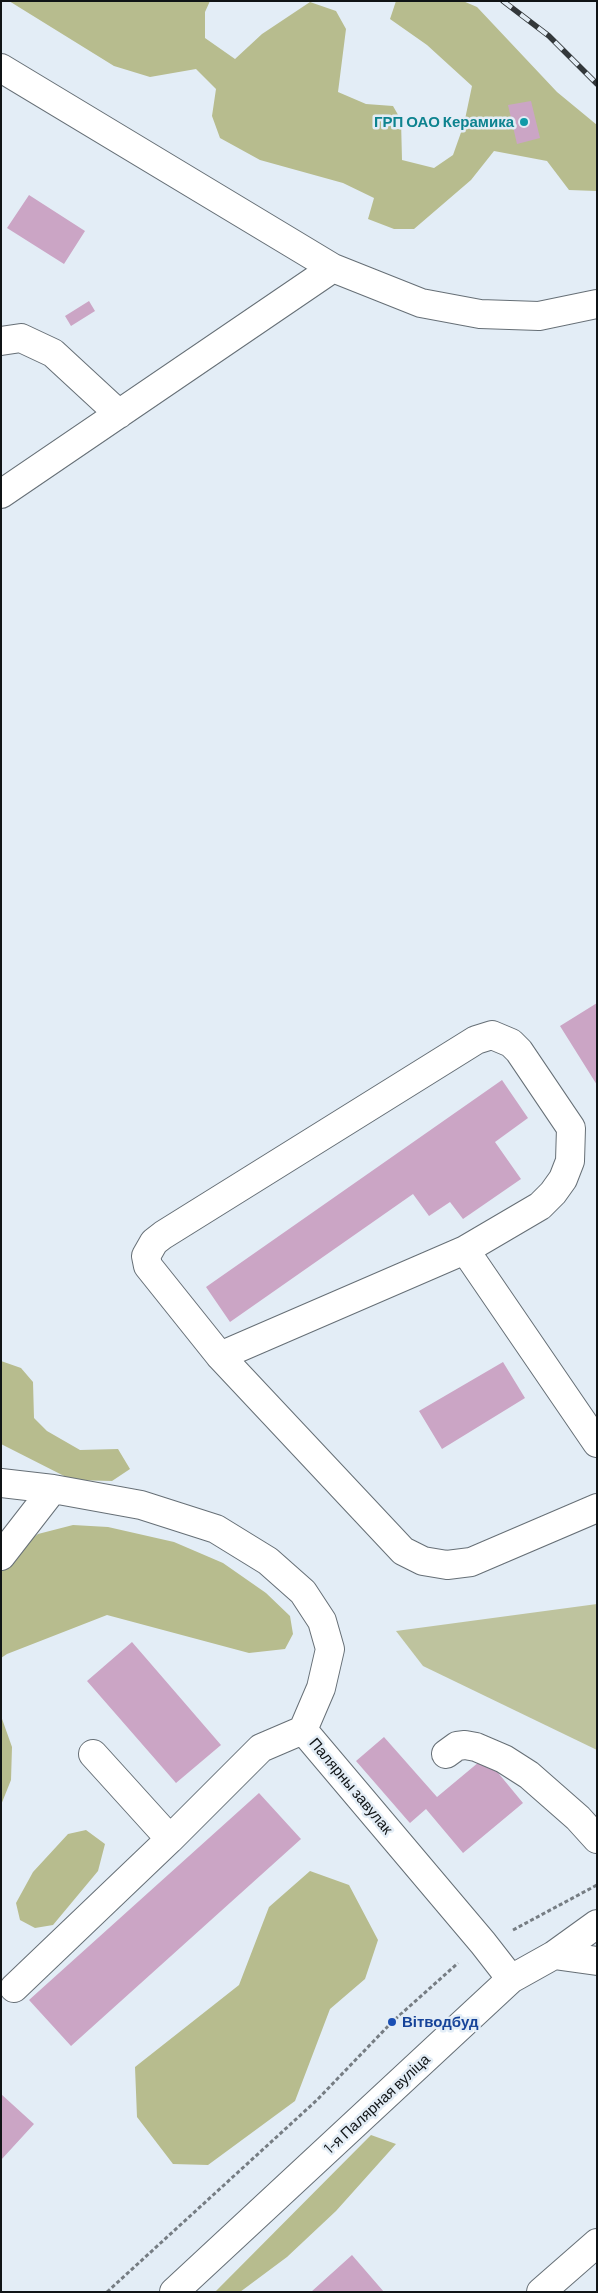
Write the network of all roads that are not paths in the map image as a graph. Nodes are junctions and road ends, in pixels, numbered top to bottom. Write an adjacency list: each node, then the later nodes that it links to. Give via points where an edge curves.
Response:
1 (1, 68): 2 (street)
2 (333, 268): 3 (street, via 421,303 480,314 539,316); 5 (street)
3 (597, 304)
4 (1, 341): 5 (street, via 21,338 53,353)
5 (119, 414): 6 (street)
6 (1, 494)
7 (466, 1250): 8 (street); 8 (street, via 540,1206 563,1179 570,1162 571,1128 519,1051 511,1043 492,1035 476,1040 154,1242 146,1256 148,1266); 9 (street)
8 (220, 1356): 12 (street, via 403,1551 423,1562 447,1565 471,1562)
9 (597, 1443)
10 (1, 1483): 11 (street, Палярны завулак)
11 (53, 1488): 13 (street); 14 (street, Палярны завулак, via 140,1505 216,1530 268,1561 303,1592 322,1621 330,1649 321,1688)
12 (597, 1508)
13 (1, 1556)
14 (303, 1730): 17 (street, via 261,1748); 22 (street, Палярны завулак)
15 (93, 1754): 17 (street)
16 (446, 1754): 18 (street, via 457,1746 465,1745 476,1746 504,1758 529,1775)
17 (170, 1839): 23 (street)
18 (597, 1839)
19 (597, 1924): 20 (street, 1-я Палярная вуліца)
20 (554, 1955): 21 (street); 22 (street, 1-я Палярная вуліца)
21 (597, 1962)
22 (511, 1979): 25 (street, 1-я Палярная вуліца)
23 (14, 1988)
24 (597, 2244): 26 (street)
25 (174, 2292)
26 (541, 2292)

